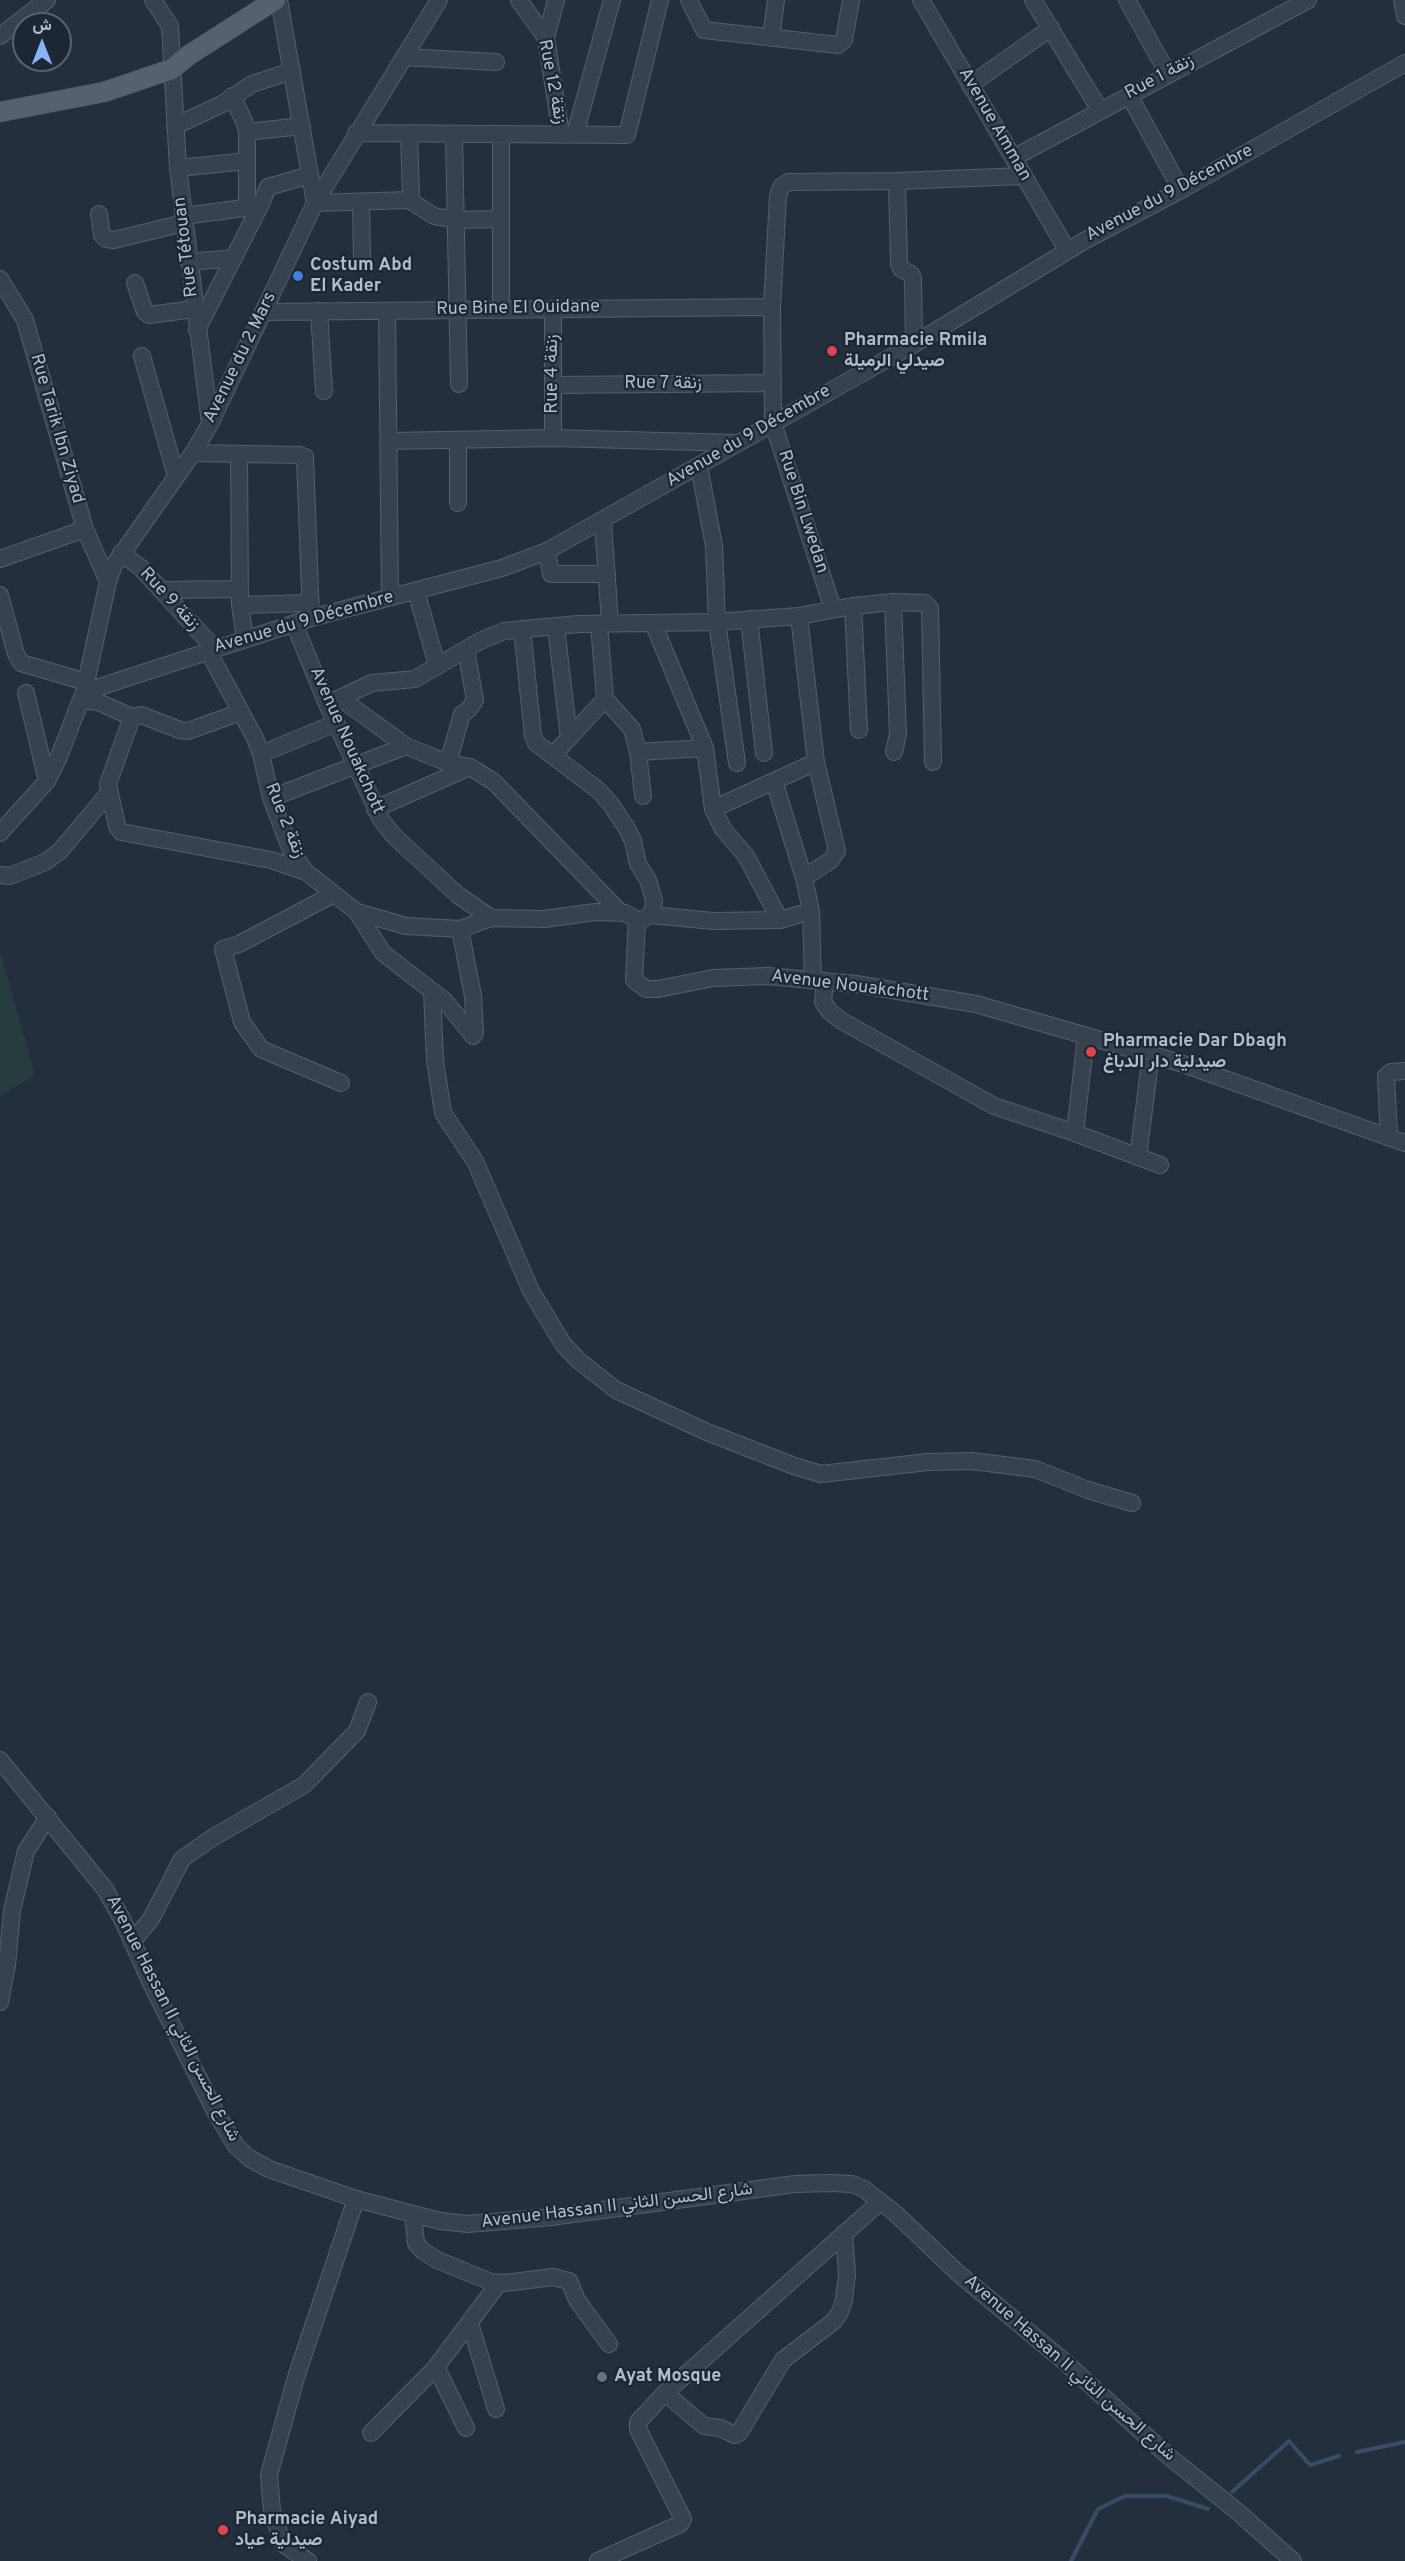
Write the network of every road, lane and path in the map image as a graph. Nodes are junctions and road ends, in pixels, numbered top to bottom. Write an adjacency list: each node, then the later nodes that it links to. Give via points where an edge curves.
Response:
1 (47, 0): 19 (street)
2 (153, 0): 25 (street, Rue Tétouan, via 170,26)
3 (277, 0): 25 (main road); 26 (street)
4 (439, 0): 22 (street, Avenue du 2 Mars)
5 (519, 0): 20 (street, Rue 12 زنقة)
6 (556, 0): 20 (street)
7 (612, 0): 42 (street)
8 (660, 0): 42 (street, via 627,135)
9 (689, 0): 21 (street, via 704,30)
10 (776, 0): 21 (street)
11 (851, 0): 21 (street, via 842,44)
12 (921, 0): 28 (street, Avenue Amman)
13 (1033, 0): 18 (street)
14 (1127, 0): 27 (street)
15 (1308, 0): 27 (street, Rue 1 زنقة)
16 (1402, 0): 17 (street)
17 (1405, 16)
18 (1051, 28): 28 (street); 33 (street)
19 (0, 36)
20 (546, 38): 42 (street, Rue 12 زنقة)
21 (771, 38)
22 (404, 57): 23 (street); 38 (street, Avenue du 2 Mars)
23 (496, 62)
24 (1405, 63): 49 (street, Avenue du 9 Décembre)
25 (172, 69): 32 (main road, via 104,92); 35 (street, Rue Tétouan)
26 (292, 71): 30 (street, via 252,84); 36 (street)
27 (1168, 74): 29 (street, Rue 1 زنقة)
28 (970, 85): 43 (street, Avenue Amman)
29 (1129, 95): 33 (street, Rue 1 زنقة); 49 (street)
30 (232, 96): 35 (street); 37 (street)
31 (0, 98): 32 (main road)
32 (36, 105): 34 (main road)
33 (1100, 110): 43 (street, Rue 1 زنقة)
34 (0, 112)
35 (175, 126): 45 (street, Rue Tétouan)
36 (302, 126): 37 (street); 46 (street)
37 (247, 132): 44 (street)
38 (356, 133): 39 (street); 52 (street, Avenue du 2 Mars)
39 (409, 133): 40 (street); 50 (street)
40 (454, 134): 41 (street); 57 (street)
41 (501, 134): 42 (street); 56 (street)
42 (568, 134)
43 (1013, 158): 47 (street, Avenue Amman)
44 (247, 161): 45 (street); 53 (street)
45 (178, 168): 55 (street, Rue Tétouan)
46 (310, 175): 52 (street); 53 (street, via 268,187)
47 (1024, 176): 48 (street); 58 (street, Avenue Amman)
48 (897, 182): 64 (street, Rue Bin Lwedan, via 788,182 781,187); 73 (street, via 899,264 913,278)
49 (1181, 190): 58 (street, Avenue du 9 Décembre)
50 (408, 200): 51 (street); 57 (street, via 434,216)
51 (361, 202): 52 (street); 59 (street)
52 (315, 203): 71 (street, Avenue du 2 Mars)
53 (254, 207): 55 (street); 60 (street)
54 (99, 214): 55 (street, via 102,235 114,240)
55 (184, 219): 61 (street, Rue Tétouan)
56 (500, 219): 57 (street); 68 (street)
57 (456, 220): 67 (street)
58 (1067, 250): 73 (street, Avenue du 9 Décembre)
59 (362, 257)
60 (234, 258): 61 (street); 72 (street)
61 (189, 262): 65 (street, Rue Tétouan)
62 (0, 279): 91 (street, Rue Tarik Ibn Ziyad, via 25,320)
63 (135, 283): 65 (street, via 149,315)
64 (772, 307): 66 (street, Rue Bine El Ouidane); 75 (street, Rue Bin Lwedan)
65 (194, 309): 72 (street, Rue Tétouan)
66 (553, 309): 68 (street, Rue Bine El Ouidane); 77 (street, Rue 4 زنقة)
67 (456, 310): 68 (street, Rue Bine El Ouidane); 70 (street, Rue Bine El Ouidane); 76 (street)
68 (501, 310)
69 (320, 311): 70 (street, Rue Bine El Ouidane); 71 (street, Rue Bine El Ouidane); 78 (street)
70 (387, 311): 83 (street)
71 (263, 312): 80 (street, Avenue du 2 Mars)
72 (197, 330): 80 (street, Rue Tétouan)
73 (914, 344): 79 (street, Avenue du 9 Décembre)
74 (142, 356): 88 (street)
75 (773, 383): 77 (street, Rue 7 زنقة); 79 (street, Rue Bin Lwedan)
76 (459, 384)
77 (554, 385): 81 (street, Rue 4 زنقة)
78 (324, 391)
79 (773, 423): 84 (street, Avenue du 9 Décembre); 104 (street, Rue Bin Lwedan)
80 (210, 424): 85 (street, Avenue du 2 Mars)
81 (554, 438): 82 (street); 84 (street)
82 (458, 440): 83 (street); 89 (street)
83 (389, 441): 100 (street)
84 (736, 443): 87 (street, Avenue du 9 Décembre)
85 (193, 453): 86 (street); 88 (street, Avenue du 2 Mars)
86 (239, 455): 101 (street); 105 (street, via 305,457)
87 (699, 466): 90 (street, Avenue du 9 Décembre); 108 (street, via 714,546)
88 (176, 476): 93 (street, Avenue du 2 Mars)
89 (458, 503)
90 (603, 522): 92 (street, Avenue du 9 Décembre); 95 (street)
91 (85, 529): 94 (street); 96 (street, Rue Tarik Ibn Ziyad)
92 (547, 551): 95 (street, via 551,574); 98 (street, Avenue du 9 Décembre)
93 (121, 553): 96 (street, Avenue du 2 Mars); 97 (street, Rue 9 زنقة)
94 (0, 559)
95 (607, 574): 112 (street)
96 (108, 582): 119 (street, Avenue du 2 Mars)
97 (162, 590): 101 (street); 116 (street, Rue 9 زنقة)
98 (416, 591): 100 (street, Avenue du 9 Décembre); 118 (street)
99 (0, 595): 111 (street)
100 (390, 596): 105 (street, Avenue du 9 Décembre)
101 (240, 597): 105 (street); 115 (street)
102 (893, 602): 103 (street); 131 (street, via 898,734); 136 (street, via 925,603 930,608)
103 (853, 606): 104 (street); 126 (street)
104 (833, 609): 106 (street)
105 (310, 610): 109 (street, Avenue du 9 Décembre)
106 (799, 616): 107 (street); 135 (street)
107 (749, 619): 108 (street); 132 (street)
108 (717, 622): 110 (street); 138 (street)
109 (294, 623): 115 (street, Avenue du 9 Décembre); 122 (street, Avenue Nouakchott)
110 (653, 623): 112 (street); 129 (street)
111 (4, 624): 119 (street, via 21,663)
112 (605, 624): 113 (street); 121 (street)
113 (556, 627): 114 (street); 127 (street)
114 (522, 629): 117 (street, via 504,631); 134 (street, via 533,736 536,743)
115 (245, 639): 116 (street, Avenue du 9 Décembre)
116 (211, 650): 119 (street, Avenue du 9 Décembre, via 116,682); 123 (street, Rue 2 زنقة)
117 (466, 650): 118 (street); 137 (street, via 474,700 462,714)
118 (437, 665): 122 (street, via 415,678 372,682)
119 (84, 688): 124 (street, via 98,702); 141 (street, Avenue du 2 Mars)
120 (26, 693): 141 (street)
121 (605, 699): 127 (street); 130 (street, via 628,723)
122 (333, 701): 125 (street, Avenue Nouakchott); 128 (street)
123 (241, 712): 124 (street, via 188,731 141,715); 133 (street, Rue 2 زنقة)
124 (132, 717): 143 (street, via 109,778)
125 (336, 723): 133 (street); 139 (street, Avenue Nouakchott)
126 (859, 730)
127 (569, 738): 134 (street)
128 (406, 746): 137 (street); 139 (street)
129 (705, 748): 130 (street); 147 (street)
130 (638, 752): 144 (street)
131 (894, 752)
132 (764, 753)
133 (261, 754): 145 (street, Rue 2 زنقة)
134 (553, 755): 157 (street, via 598,790 626,827 654,900)
135 (816, 762): 142 (street); 151 (street, via 837,850 834,857)
136 (933, 762)
137 (448, 763): 140 (street)
138 (737, 763)
139 (356, 766): 145 (street); 146 (street, Avenue Nouakchott)
140 (470, 767): 146 (street); 155 (street, via 494,782)
141 (47, 781): 148 (street, Avenue du 2 Mars)
142 (774, 781): 147 (street); 151 (street)
143 (108, 794): 149 (street, via 121,832 271,860); 150 (street, via 60,851 45,862 10,876)
144 (643, 796)
145 (271, 798): 149 (street, Rue 2 زنقة, via 292,853)
146 (375, 809): 156 (street, Avenue Nouakchott, via 393,836 458,895)
147 (713, 809): 158 (street, via 723,829 746,856)
148 (0, 833)
149 (306, 872): 152 (street, Rue 2 زنقة)
150 (0, 875)
151 (804, 878): 153 (street)
152 (334, 894): 154 (street, Rue 2 زنقة); 165 (street, via 223,949 242,1022 261,1048)
153 (811, 911): 158 (street); 160 (street)
154 (357, 912): 159 (street, Rue 2 زنقة, via 406,926); 161 (street, via 383,953)
155 (620, 912): 156 (street, via 544,919); 157 (street)
156 (490, 918): 159 (street, Rue 2 زنقة)
157 (644, 918): 158 (street); 160 (street, Avenue Nouakchott, via 633,970 634,980 646,989 739,976)
158 (780, 920)
159 (460, 929): 161 (street, via 473,996 474,1035)
160 (819, 980): 162 (street, Avenue Nouakchott, via 976,1004); 166 (street, via 823,1002 842,1021 994,1106)
161 (432, 991): 170 (street, via 435,1060 443,1113 475,1161 523,1273 558,1337 578,1360 616,1390 728,1440 821,1474 972,1461 1035,1469)
162 (1086, 1036): 163 (street, Avenue Nouakchott); 166 (street)
163 (1151, 1054): 167 (street, Avenue Nouakchott); 168 (street)
164 (1405, 1071): 167 (street, via 1386,1076)
165 (341, 1083)
166 (1076, 1133): 168 (street)
167 (1397, 1140)
168 (1138, 1158): 169 (street)
169 (1160, 1165)
170 (1132, 1503)
171 (368, 1702): 174 (street, via 357,1731 304,1785 182,1859 151,1919)
172 (0, 1760): 173 (street, Avenue Hassan II شارع الحسن الثاني)
173 (48, 1817): 174 (street, Avenue Hassan II شارع الحسن الثاني, via 105,1889); 175 (street, via 26,1851 12,1911)
174 (132, 1941): 176 (street, Avenue Hassan II شارع الحسن الثاني, via 236,2146 269,2169)
175 (0, 2002)
176 (356, 2199): 178 (street, Avenue Hassan II شارع الحسن الثاني); 188 (street, via 297,2374 269,2475 272,2511 284,2544)
177 (880, 2202): 178 (street, Avenue Hassan II شارع الحسن الثاني, via 852,2184 831,2183 795,2184 488,2224 440,2221); 179 (street); 190 (street, Avenue Hassan II شارع الحسن الثاني)
178 (412, 2214): 180 (street, via 416,2243 423,2251 491,2283)
179 (844, 2233): 184 (street); 184 (street, via 847,2274 840,2312 783,2360 739,2433 704,2426)
180 (499, 2283): 181 (street); 182 (street, via 553,2277 569,2281 577,2300)
181 (470, 2323): 183 (street); 185 (street)
182 (609, 2344)
183 (436, 2367): 186 (street); 187 (street)
184 (665, 2393): 189 (street, via 637,2425 682,2513 682,2522)
185 (496, 2409)
186 (466, 2428)
187 (371, 2433)
188 (308, 2561)
189 (598, 2561)
190 (1293, 2561)

